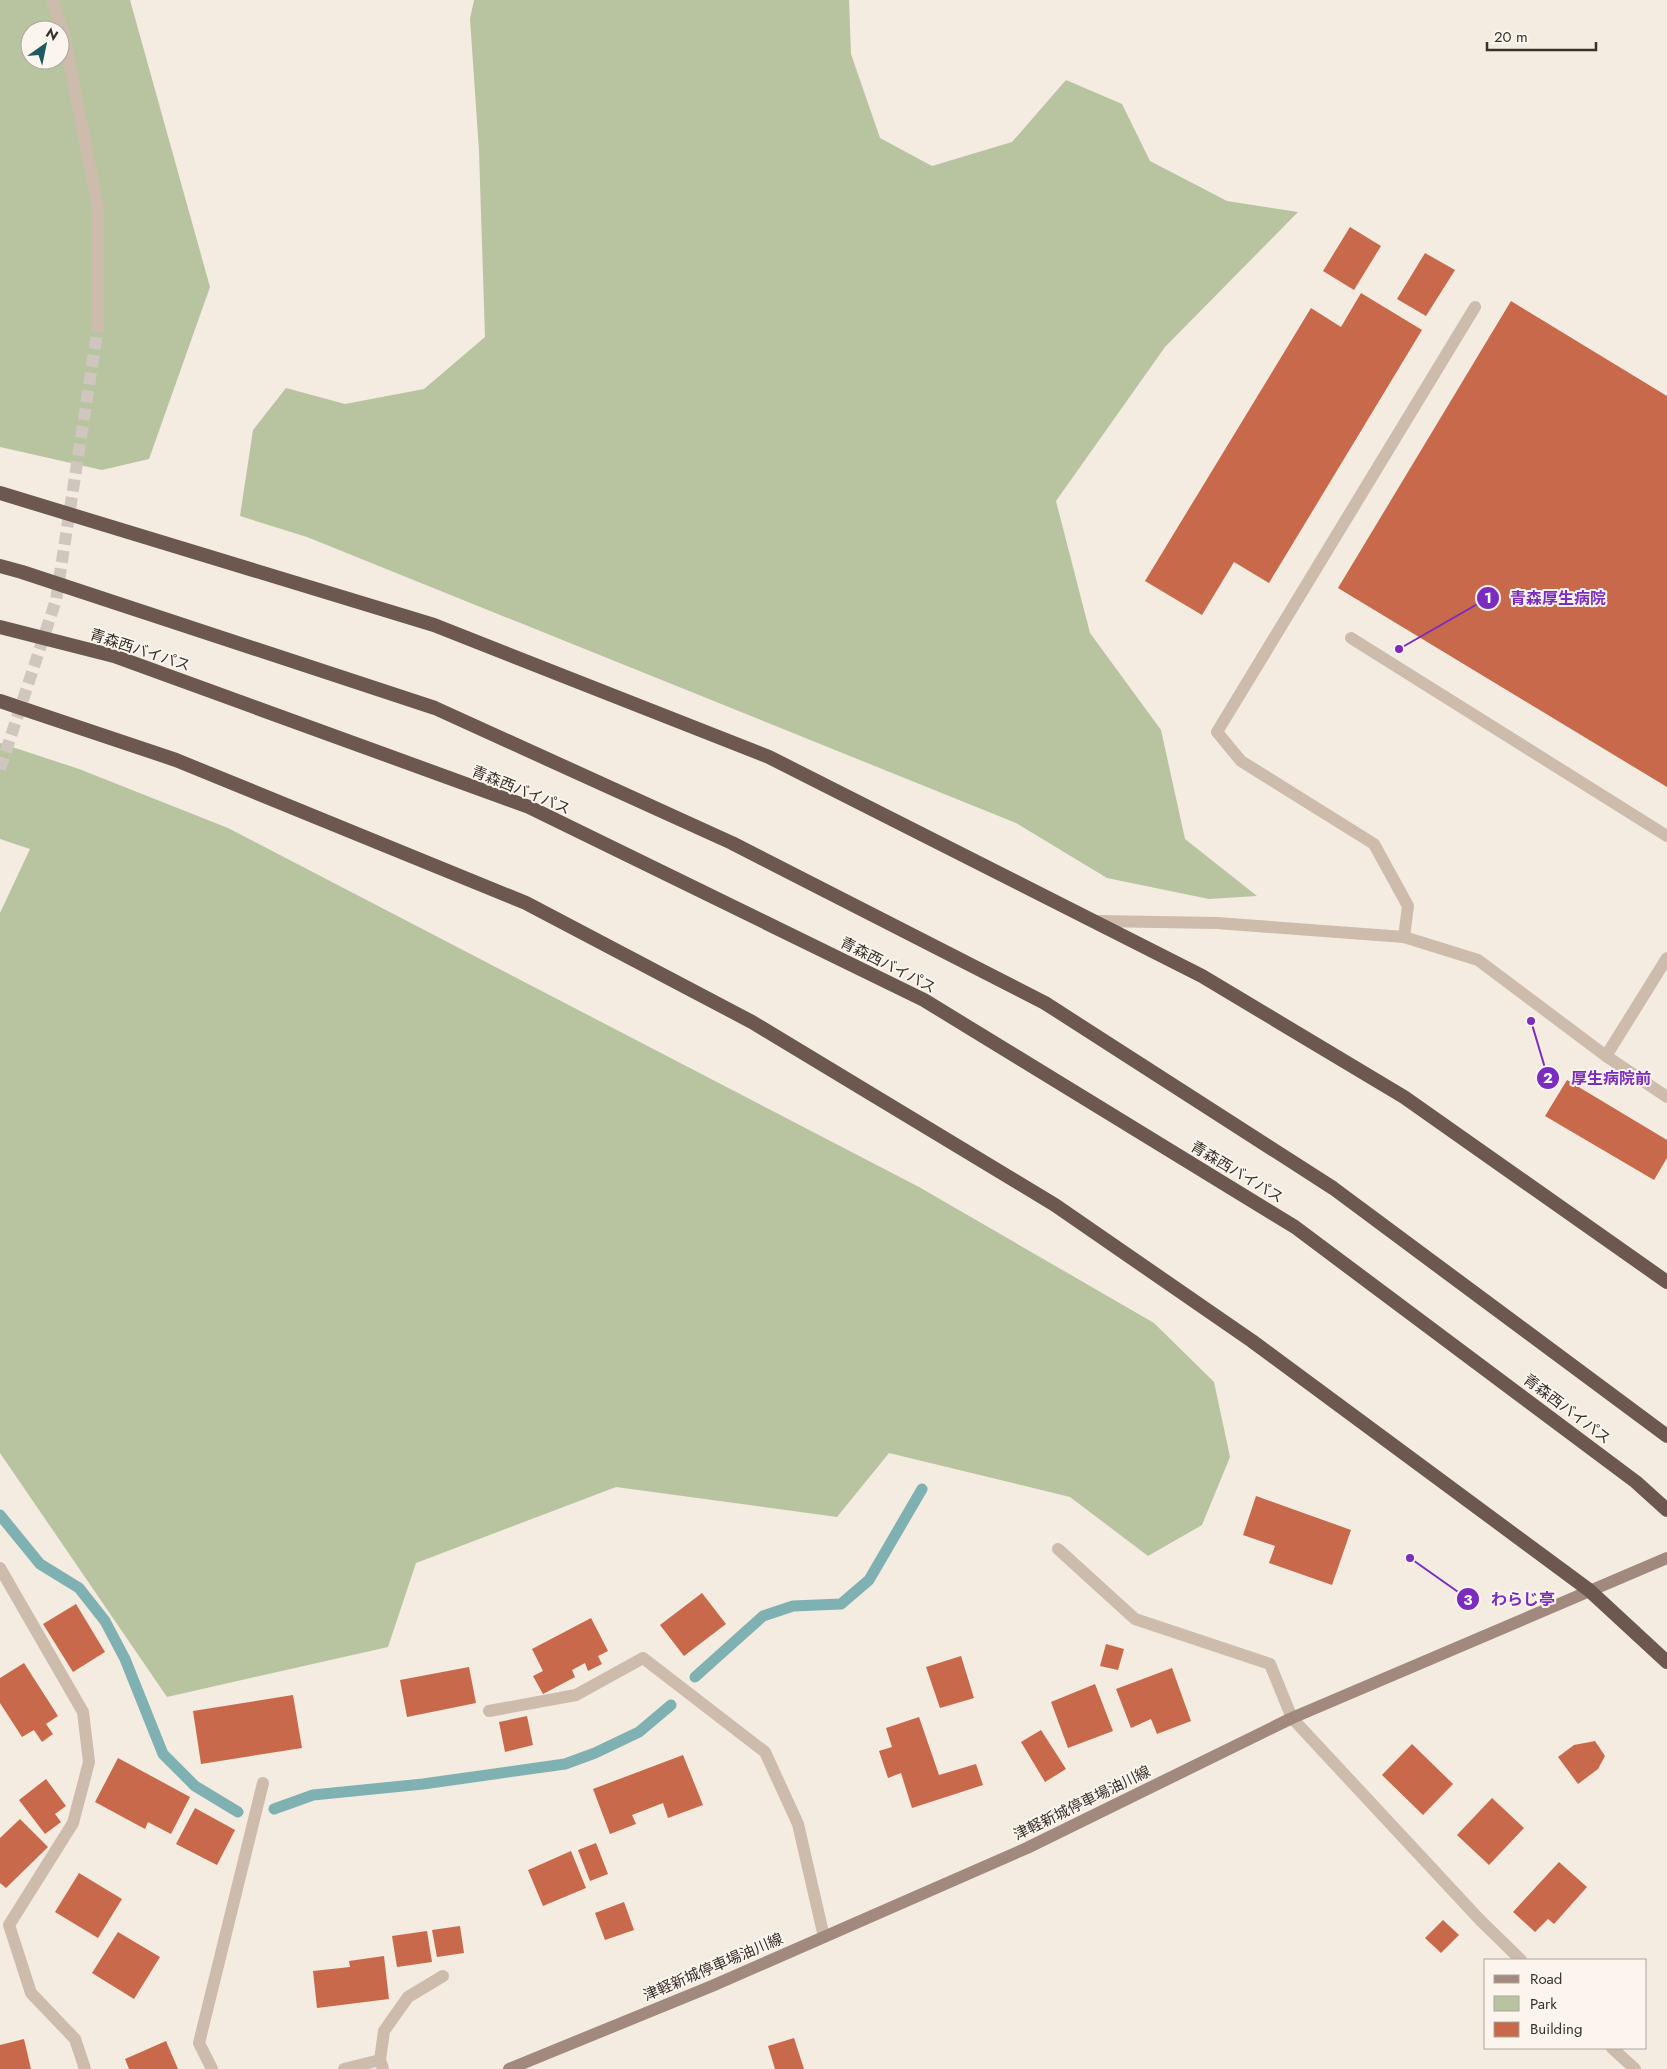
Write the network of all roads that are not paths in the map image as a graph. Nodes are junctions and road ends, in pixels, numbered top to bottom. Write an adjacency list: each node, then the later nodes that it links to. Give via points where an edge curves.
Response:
1 (52, 0): 3 (street, via 64,35 98,208)
2 (1475, 307): 11 (street, via 1217,732 1241,761 1374,844 1408,906)
3 (98, 327)
4 (0, 492): 10 (highway, via 453,632 769,757)
5 (0, 566): 16 (highway, via 435,708 732,843 1036,998 1333,1188)
6 (0, 627): 17 (highway, 青森西バイパス, via 114,656 529,807 924,1000 1295,1227 1636,1482)
7 (1351, 638): 9 (street)
8 (0, 701): 21 (highway, via 176,760 526,903 752,1022 1055,1205 1252,1341)
9 (1667, 836)
10 (1097, 921): 11 (street, via 1217,923); 15 (highway, via 1202,976 1404,1096)
11 (1404, 937): 13 (street, via 1478,960)
12 (1667, 958): 13 (street)
13 (1606, 1056): 14 (street)
14 (1667, 1098)
15 (1667, 1282)
16 (1667, 1436)
17 (1667, 1510)
18 (1058, 1549): 24 (street, via 1134,1619 1270,1664)
19 (1667, 1558): 21 (main road, 津軽新城停車場油川線)
20 (0, 1568): 26 (street, via 83,1712 89,1762 72,1823)
21 (1589, 1590): 22 (highway); 24 (main road, 津軽新城停車場油川線)
22 (1667, 1662)
23 (489, 1711): 27 (street, via 576,1695 643,1658 765,1752 798,1824)
24 (1292, 1718): 27 (main road, 津軽新城停車場油川線, via 1027,1848); 28 (street)
25 (263, 1783): 33 (street, via 199,2043)
26 (5, 1924): 32 (street, via 32,1993 75,2039)
27 (824, 1937): 35 (main road, 津軽新城停車場油川線)
28 (1520, 1959)
29 (443, 1976): 31 (street, via 408,1997 384,2031)
30 (1613, 2049): 36 (street)
31 (382, 2065): 34 (street)
32 (85, 2069)
33 (212, 2069)
34 (344, 2069)
35 (509, 2069)
36 (1635, 2069)

